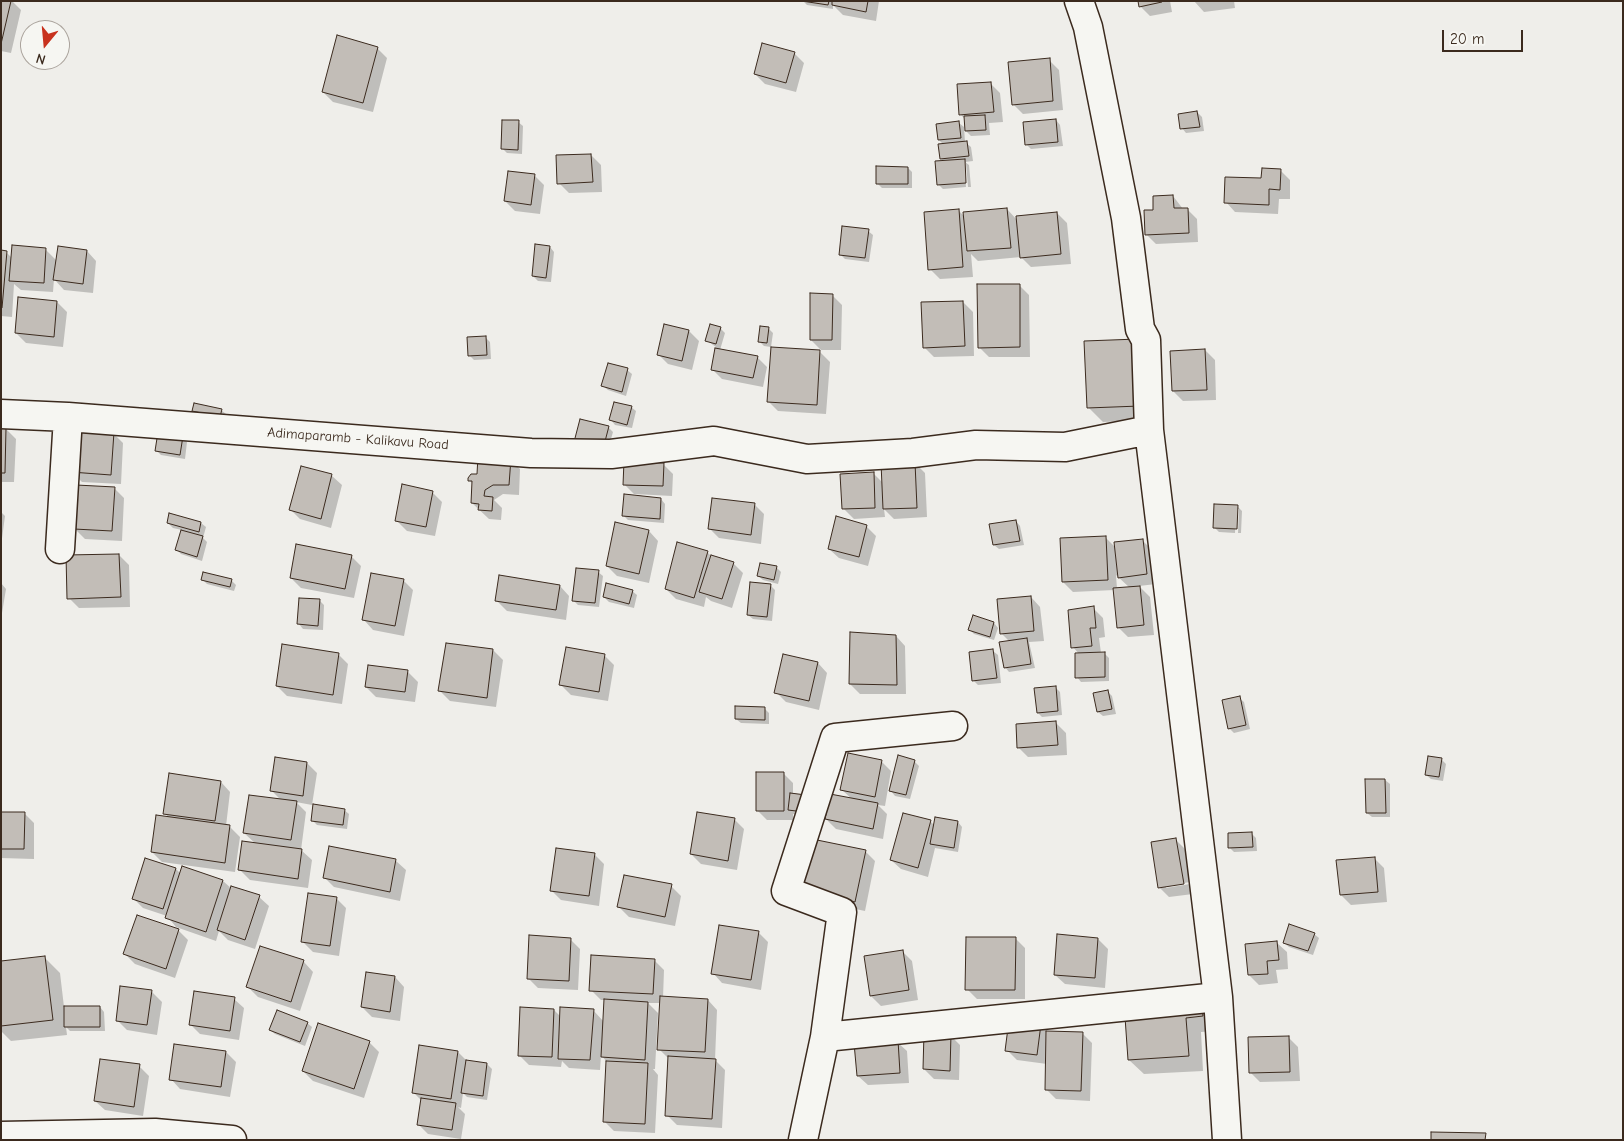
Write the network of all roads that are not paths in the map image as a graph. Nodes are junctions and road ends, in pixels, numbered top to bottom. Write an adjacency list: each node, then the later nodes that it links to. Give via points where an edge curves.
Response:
1 (1079, 1): 4 (street, via 1088,27 1126,218 1140,330 1146,340)
2 (1, 414): 3 (street, Adimaparamb - Kalikavu Road)
3 (68, 417): 4 (street, Adimaparamb - Kalikavu Road, via 531,453 611,454 714,441 807,459 913,453 976,445 1064,447); 5 (street)
4 (1149, 430): 7 (street)
5 (60, 550)
6 (953, 726): 8 (street, via 834,738 786,891 842,912)
7 (1218, 997): 8 (street); 12 (street)
8 (825, 1037): 11 (street)
9 (1, 1136): 10 (street, via 155,1133)
10 (232, 1140)
11 (803, 1140)
12 (1227, 1140)

